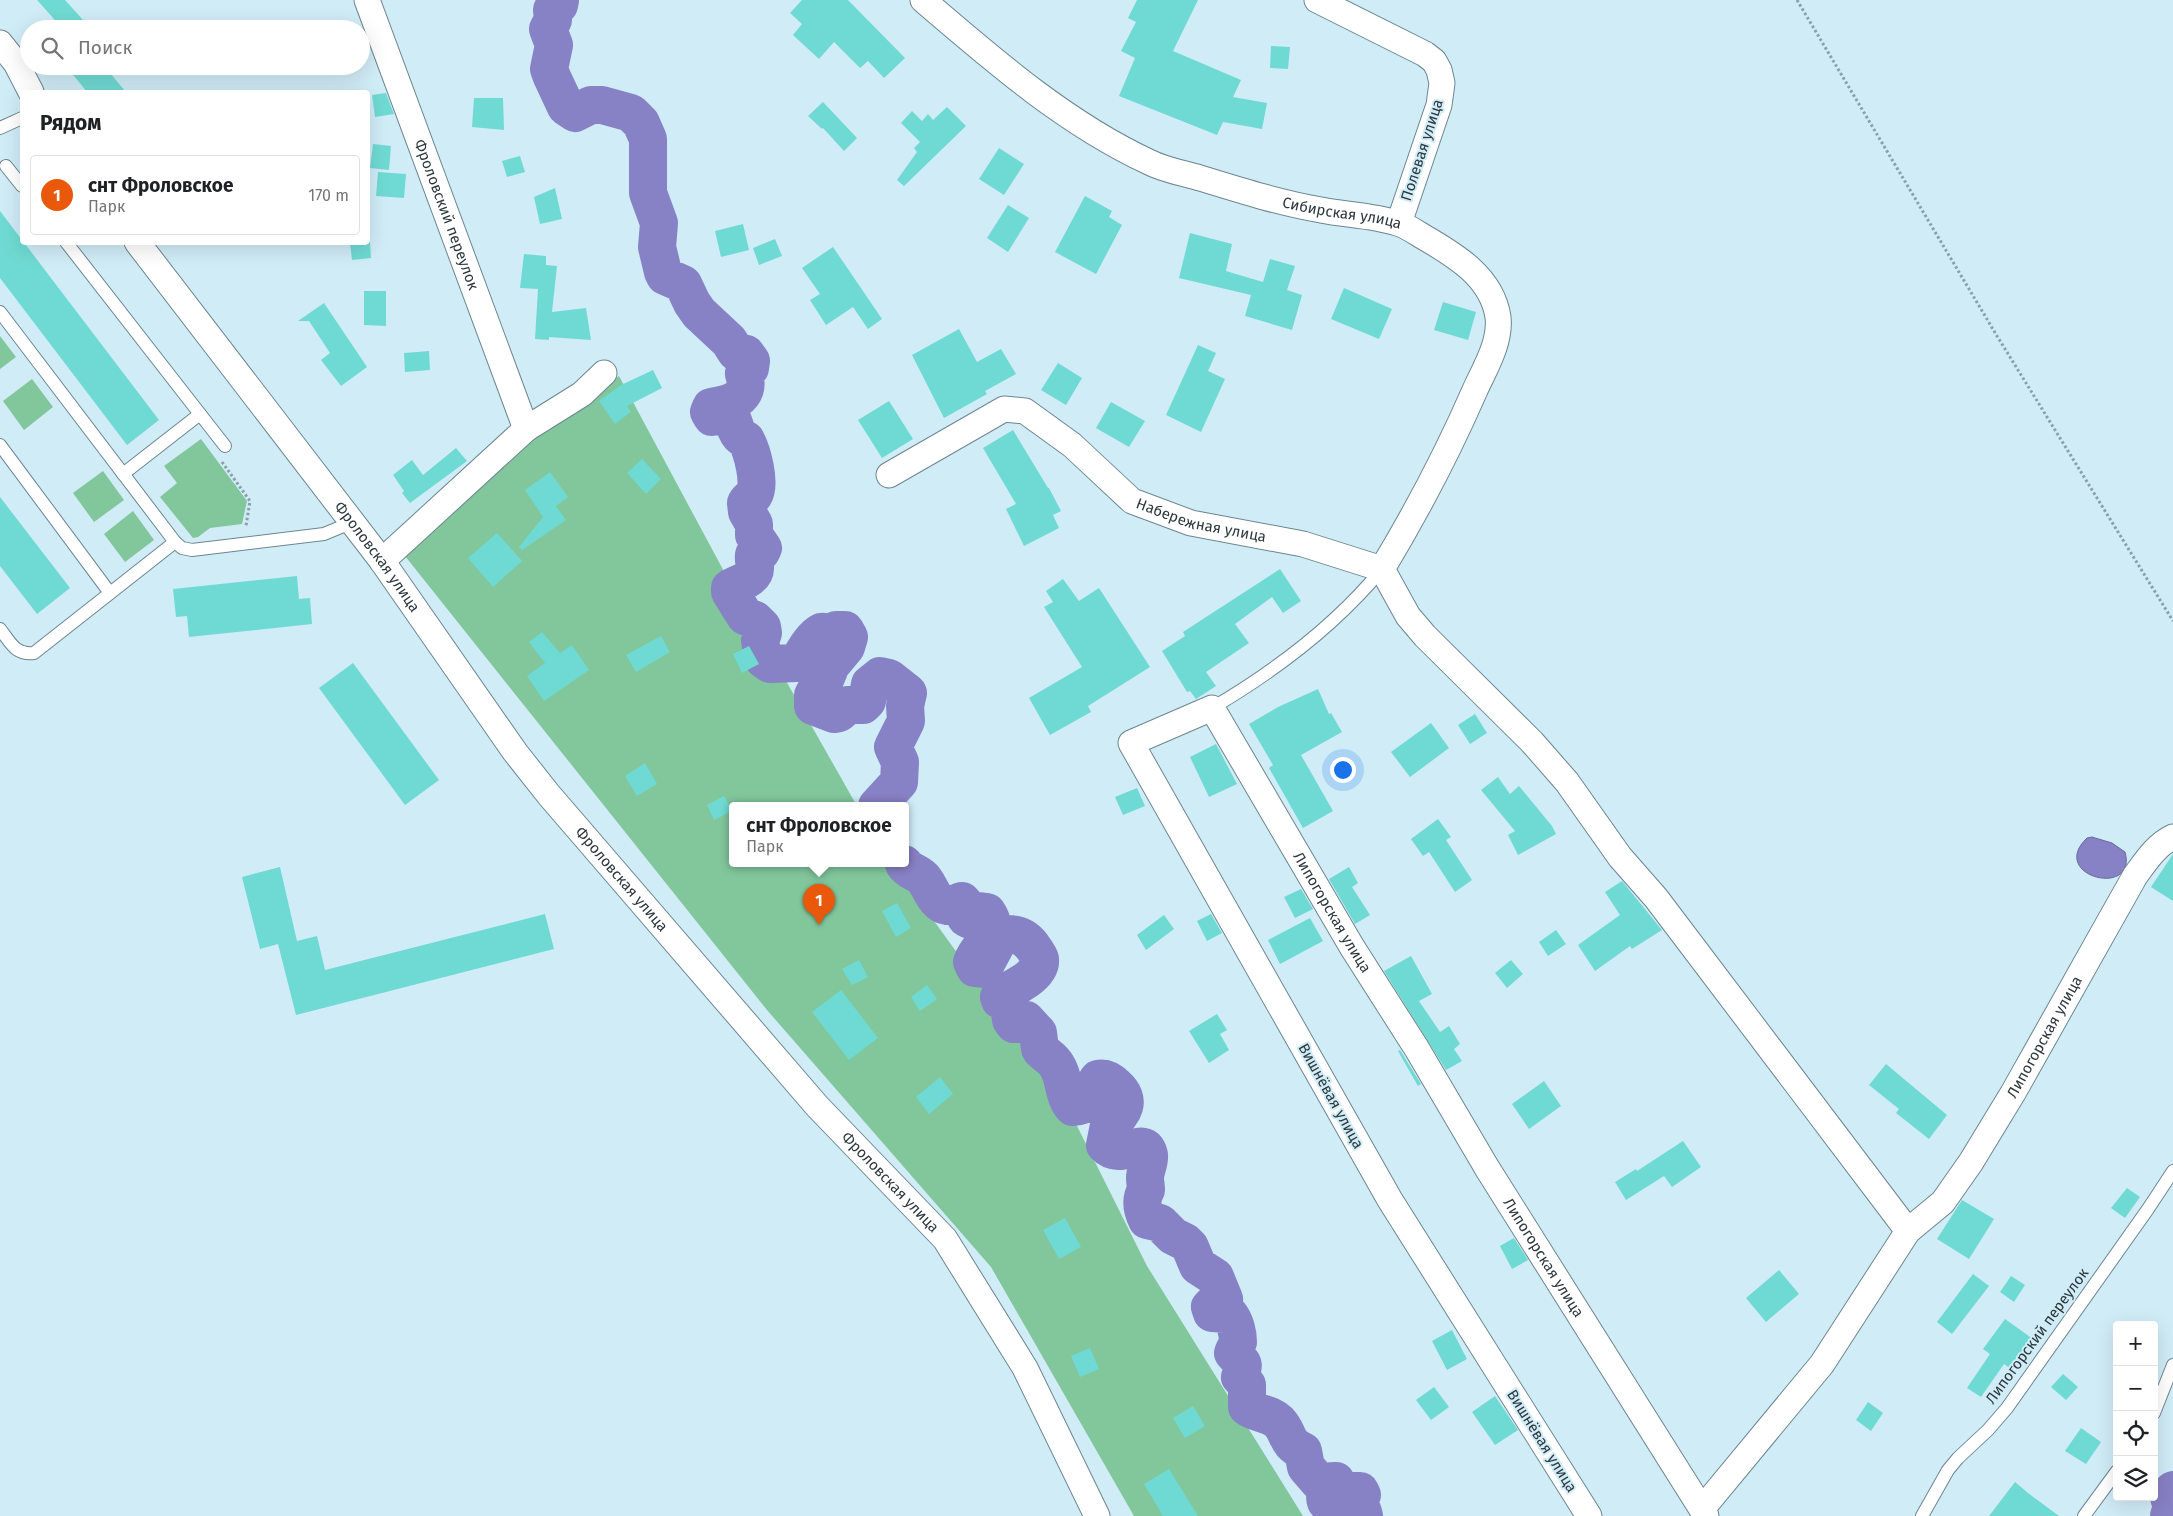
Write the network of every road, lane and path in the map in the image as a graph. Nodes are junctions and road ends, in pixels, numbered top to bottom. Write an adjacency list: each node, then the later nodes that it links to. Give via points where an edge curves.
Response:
1 (367, 0): 19 (street, Фроловский переулок)
2 (922, 0): 13 (street, Сибирская улица, via 1015,77 1090,130 1151,163 1321,210)
3 (1317, 0): 13 (street, Полевая улица, via 1418,50 1434,61 1439,70 1442,84 1439,105)
4 (1797, 0): 30 (path, via 1997,336)
5 (0, 43): 6 (street)
6 (20, 71)
7 (22, 75): 8 (street)
8 (30, 90)
9 (20, 119): 10 (lane)
10 (0, 128)
11 (6, 166): 12 (lane)
12 (20, 184)
13 (1399, 223): 28 (street, Сибирская улица, via 1451,253 1475,272 1493,300 1498,319 1491,355 1450,447)
14 (68, 245): 18 (lane)
15 (139, 245): 24 (street, Фроловская улица)
16 (0, 312): 22 (lane)
17 (604, 373): 19 (street, via 582,394)
18 (200, 414): 21 (lane); 22 (lane)
19 (526, 429): 27 (street)
20 (0, 445): 29 (lane)
21 (225, 446): 26 (path, via 218,456 250,501)
22 (123, 474): 25 (lane)
23 (889, 475): 28 (street, Набережная улица, via 1004,409 1025,411 1072,445 1132,501 1191,523 1303,544)
24 (352, 522): 26 (lane, via 324,534); 27 (street, Фроловская улица)
25 (175, 542): 26 (lane, via 192,550); 29 (lane)
26 (242, 544)
27 (382, 561): 40 (street, Фроловская улица, via 515,752 580,832 817,1106 945,1239 1024,1368)
28 (1382, 569): 32 (lane, via 1357,598 1310,640 1246,688); 35 (street, via 1408,616 1425,636 1532,742 1567,782 1620,857 1656,898)
29 (110, 593): 31 (lane, via 34,653 23,654 16,650)
30 (2173, 621)
31 (0, 629)
32 (1212, 708): 39 (street, Липогорская улица, via 1352,947); 41 (street, Вишнёвая улица, via 1131,743 1390,1200)
33 (2173, 837): 35 (street, Липогорская улица, via 2149,856 2135,876 1971,1162 1943,1202)
34 (2173, 1171): 42 (lane, Липогорский переулок, via 2007,1408 1948,1470)
35 (1908, 1231): 39 (street, Липогорская улица, via 1822,1364)
36 (2173, 1365): 37 (lane)
37 (2155, 1411)
38 (2113, 1476): 43 (lane)
39 (1704, 1512)
40 (1097, 1516)
41 (1589, 1516)
42 (1922, 1516)
43 (2084, 1516)

